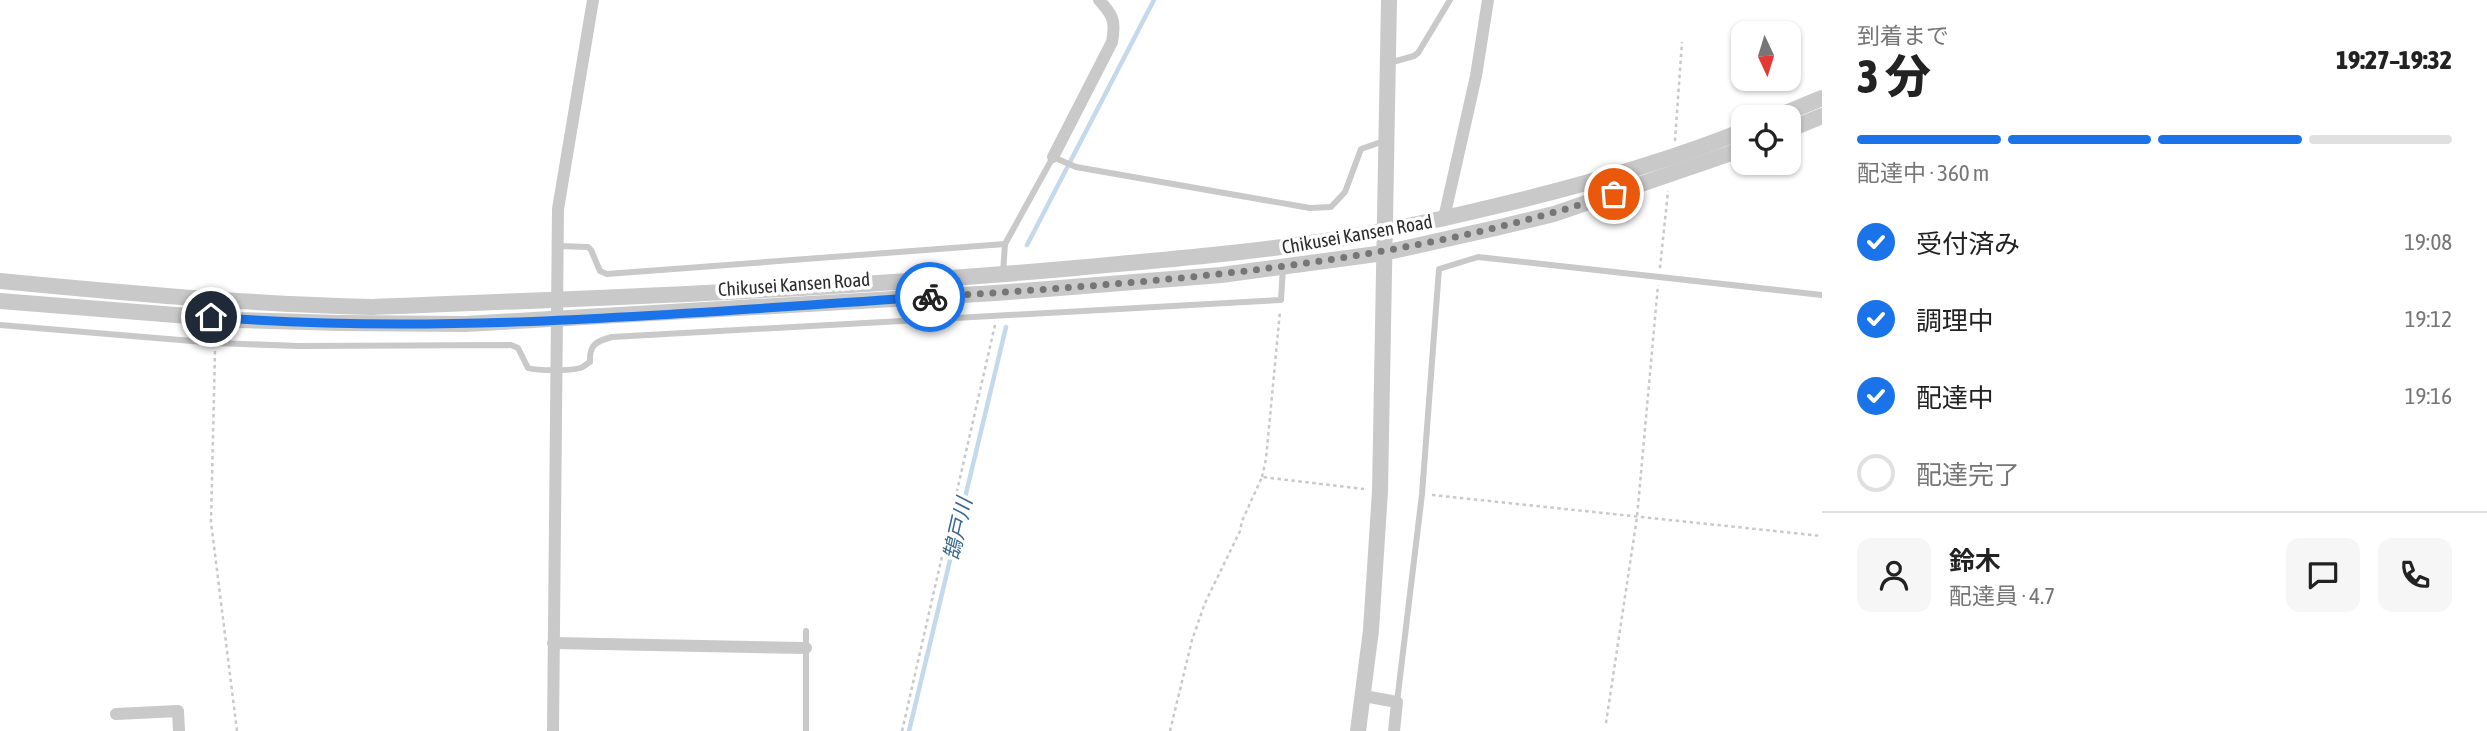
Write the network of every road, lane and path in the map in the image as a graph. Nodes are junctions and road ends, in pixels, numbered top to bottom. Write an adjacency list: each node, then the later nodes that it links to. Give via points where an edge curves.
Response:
1 (593, 0): 21 (street, via 560,193)
2 (1099, 0): 16 (street, via 1111,13 1112,42)
3 (1389, 0): 7 (street)
4 (1450, 0): 7 (lane, via 1418,53)
5 (1488, 0): 18 (street)
6 (1682, 42): 15 (path)
7 (1387, 63): 13 (street)
8 (1822, 98): 9 (street)
9 (1801, 107)
10 (1822, 116): 11 (street)
11 (1801, 125)
12 (1731, 135): 15 (street, Chikusei Kansen Road)
13 (1386, 141): 16 (lane, via 1362,149 1345,192 1331,207 1310,208 1076,167); 19 (street)
14 (1731, 153): 17 (street, Chikusei Kansen Road)
15 (1676, 155): 18 (street, Chikusei Kansen Road, via 1563,190)
16 (1054, 157): 20 (lane)
17 (1665, 178): 22 (street, Chikusei Kansen Road, via 1554,214); 25 (path, via 1668,192)
18 (1444, 218): 19 (street, Chikusei Kansen Road)
19 (1385, 231): 22 (street); 24 (street, Chikusei Kansen Road, via 1257,250)
20 (1005, 244): 21 (lane, via 607,274 600,271 587,247); 24 (lane)
21 (557, 246): 29 (street)
22 (1384, 253): 23 (street, Chikusei Kansen Road); 38 (street)
23 (1283, 268): 27 (street, Chikusei Kansen Road); 30 (lane)
24 (1003, 274): 29 (street, Chikusei Kansen Road)
25 (1659, 276): 28 (lane); 39 (lane, via 1478,257 1439,269); 40 (path)
26 (0, 281): 29 (street, Chikusei Kansen Road, via 291,305 372,307)
27 (996, 293): 32 (lane); 33 (street, Chikusei Kansen Road)
28 (1822, 295)
29 (556, 299): 33 (street)
30 (1281, 300): 32 (lane); 37 (path)
31 (0, 301): 33 (street, Chikusei Kansen Road, via 238,320 465,324)
32 (996, 314): 36 (lane, via 612,337 593,345 590,362 581,368); 53 (path)
33 (556, 320): 36 (street)
34 (0, 325): 35 (lane)
35 (216, 343): 36 (lane, via 511,345 518,348 528,368); 50 (path, via 211,522)
36 (556, 369): 43 (street)
37 (1262, 477): 38 (path); 54 (path, via 1205,603)
38 (1380, 491): 45 (street)
39 (1422, 494): 40 (path); 46 (lane)
40 (1637, 517): 41 (path); 48 (path)
41 (1822, 536)
42 (806, 631): 44 (lane)
43 (553, 643): 44 (street); 51 (street)
44 (806, 648): 52 (lane)
45 (1364, 696): 46 (street); 55 (street)
46 (1397, 702): 56 (street)
47 (117, 714): 49 (street, via 178,711)
48 (1606, 723)
49 (179, 731)
50 (237, 731)
51 (553, 731)
52 (806, 731)
53 (902, 731)
54 (1170, 731)
55 (1358, 731)
56 (1394, 731)

